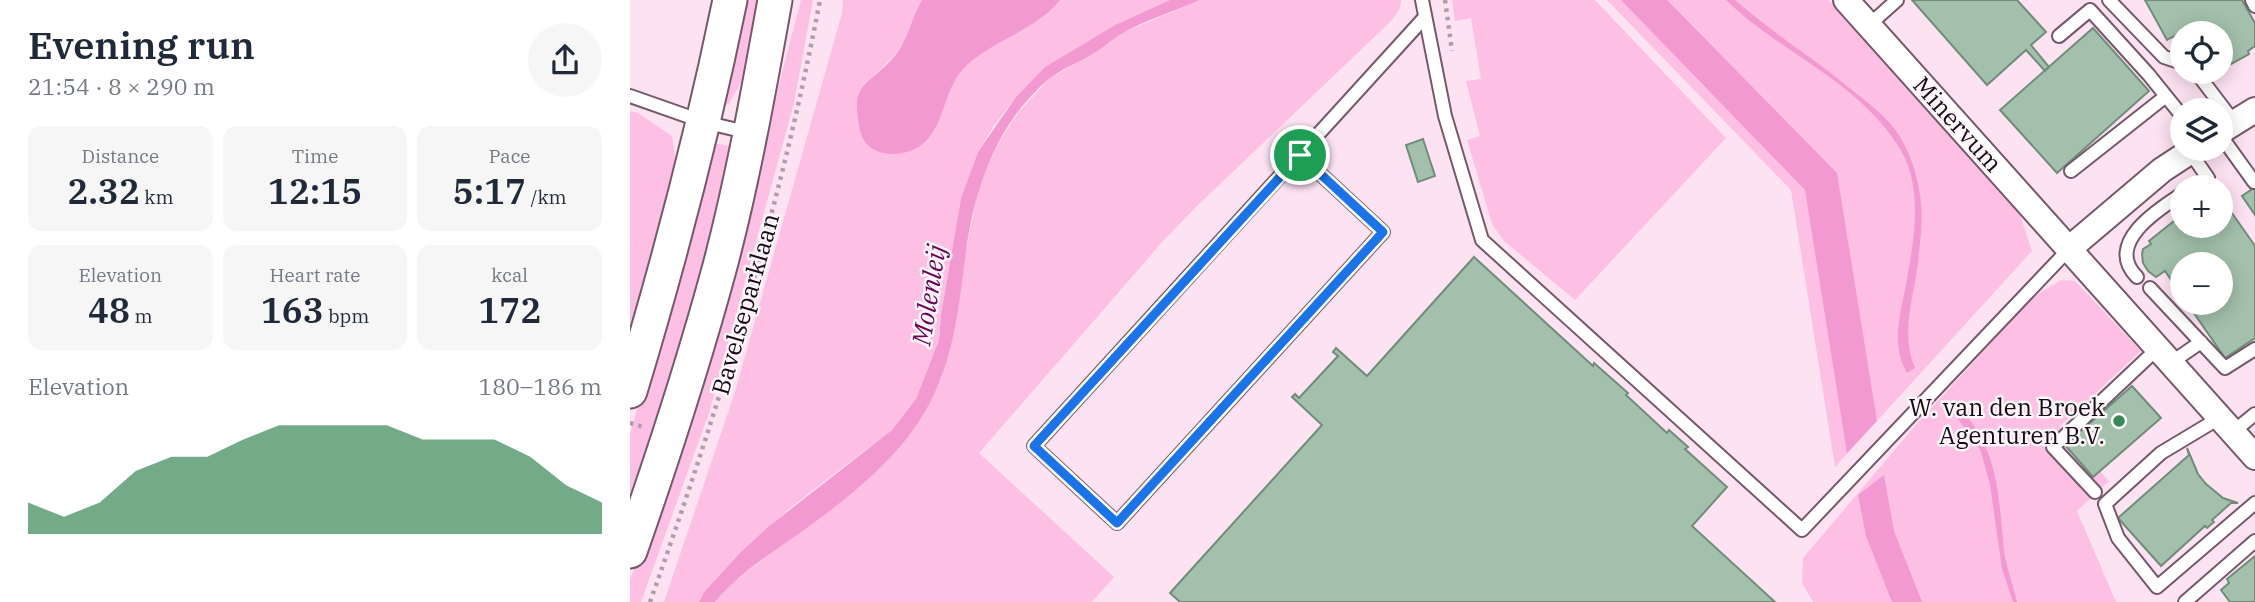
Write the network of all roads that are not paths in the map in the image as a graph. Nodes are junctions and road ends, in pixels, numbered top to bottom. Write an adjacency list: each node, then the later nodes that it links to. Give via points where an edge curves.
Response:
1 (730, 0): 16 (street)
2 (775, 0): 18 (street, Bavelseparklaan)
3 (1422, 0): 9 (lane)
4 (1846, 0): 10 (street, Minervum)
5 (1897, 0): 10 (lane)
6 (2109, 0): 12 (lane)
7 (2252, 0): 8 (lane)
8 (2255, 6)
9 (1425, 18): 19 (lane); 24 (lane, via 1445,116 1482,240 1802,530)
10 (1869, 25): 24 (street, Minervum)
11 (2059, 36): 14 (lane, via 2090,10)
12 (2170, 59)
13 (630, 96): 16 (lane)
14 (2166, 96): 15 (lane); 21 (lane)
15 (2170, 101)
16 (704, 121): 18 (lane); 30 (street)
17 (2233, 125): 22 (lane)
18 (750, 133): 37 (street, Bavelseparklaan, via 720,265)
19 (1300, 155): 19 (lane, via 1034,446 1117,523 1383,232)
20 (2176, 161): 24 (street)
21 (2071, 171)
22 (2254, 182)
23 (2170, 204): 25 (lane, via 2133,234 2127,246)
24 (2070, 248): 29 (street, Minervum)
25 (2137, 277)
26 (2150, 288): 27 (lane)
27 (2200, 342): 28 (lane, via 2225,368); 29 (lane)
28 (2255, 349)
29 (2165, 355): 32 (street, Minervum); 34 (lane, via 2053,447)
30 (630, 391)
31 (2255, 414): 32 (lane)
32 (2227, 425): 33 (street, Minervum); 35 (lane, via 2161,453 2105,504 2118,538 2157,587)
33 (2255, 457)
34 (2095, 492)
35 (2255, 503)
36 (2255, 541): 38 (lane)
37 (630, 551)
38 (2185, 602)

